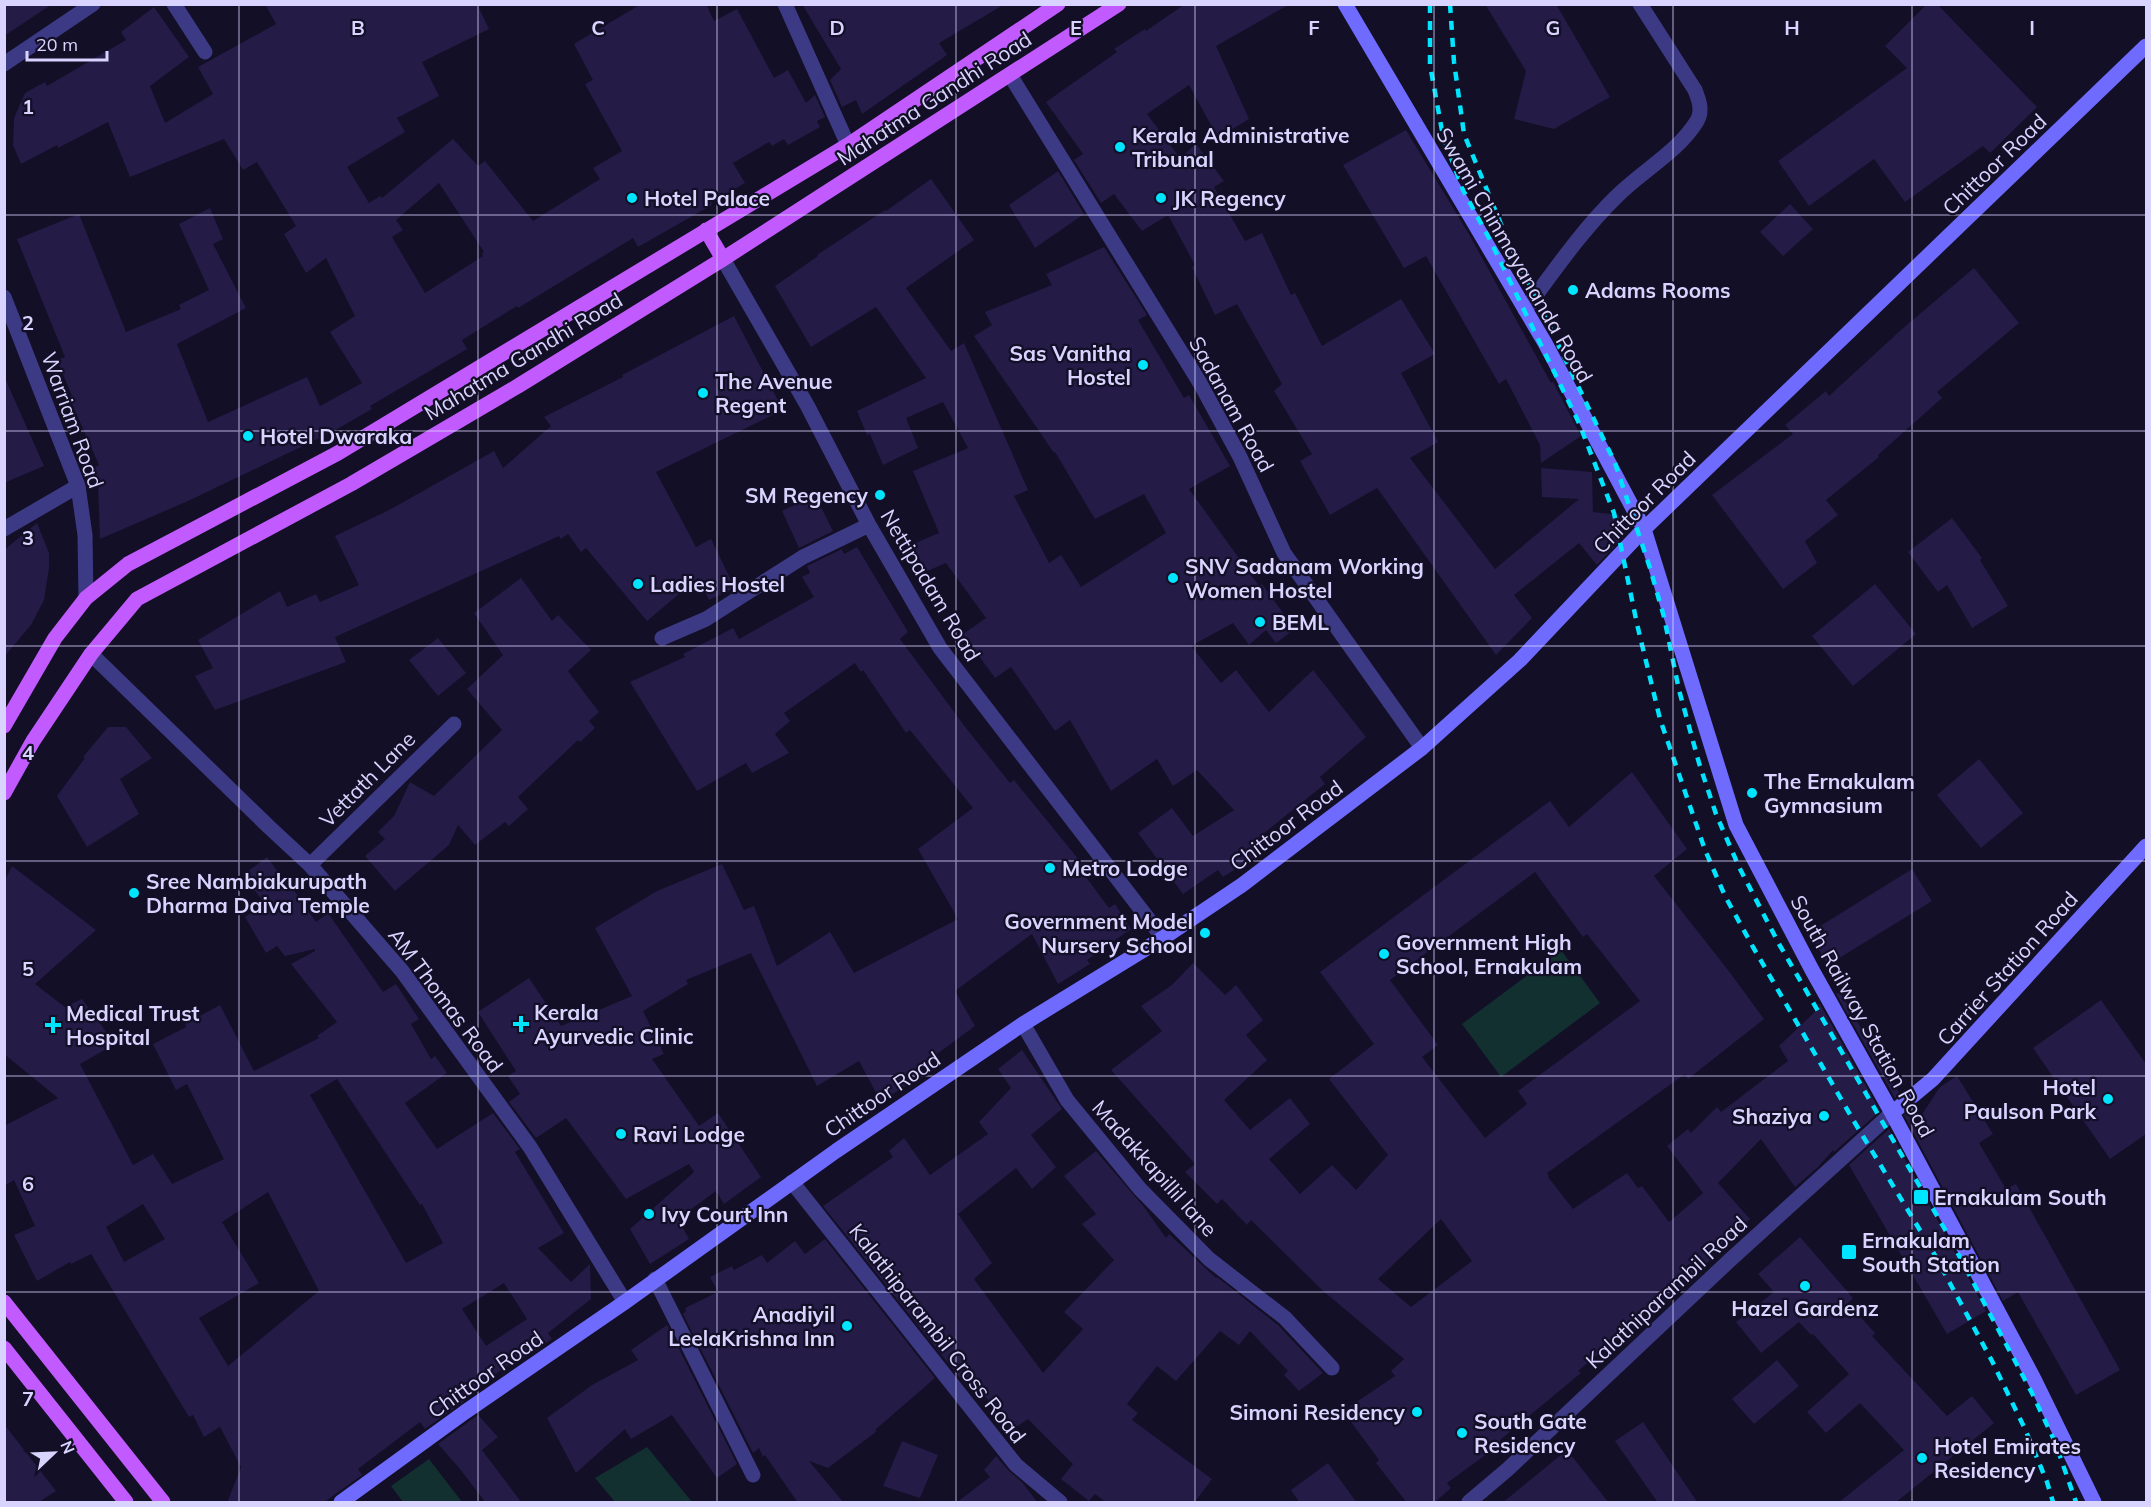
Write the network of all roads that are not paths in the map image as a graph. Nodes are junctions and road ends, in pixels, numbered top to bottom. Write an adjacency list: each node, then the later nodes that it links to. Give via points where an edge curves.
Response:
1 (93, 4): 10 (street)
2 (174, 4): 9 (street)
3 (785, 4): 12 (street)
4 (1058, 4): 12 (main road, Mahatma Gandhi Road)
5 (1119, 4): 11 (main road, Mahatma Gandhi Road)
6 (1345, 4): 16 (main road, Swami Chinmayananda Road)
7 (1640, 4): 16 (street, via 1695,90 1700,106 1698,119 1676,147 1638,176 1593,221)
8 (2146, 46): 20 (main road, Chittoor Road)
9 (205, 52)
10 (4, 64)
11 (1010, 75): 14 (main road, Mahatma Gandhi Road); 26 (street, Sadanam Road, via 1200,383 1240,457 1284,553)
12 (848, 145): 13 (main road, Mahatma Gandhi Road)
13 (706, 230): 14 (main road); 21 (main road, Mahatma Gandhi Road, via 338,453 128,564)
14 (723, 259): 18 (street, Nettipadam Road, via 807,405); 23 (main road, Mahatma Gandhi Road, via 351,484 137,599)
15 (5, 301): 17 (street, Warriam Road)
16 (1525, 310): 20 (main road, Swami Chinmayananda Road)
17 (78, 486): 19 (street); 21 (street, Warriam Road, via 85,535)
18 (869, 525): 22 (street, via 803,557 706,619); 30 (street, Nettipadam Road, via 940,648)
19 (4, 529)
20 (1644, 529): 26 (main road, Chittoor Road, via 1520,660); 32 (main road, South Railway Station Road, via 1736,825)
21 (86, 598): 25 (main road, Mahatma Gandhi Road, via 55,638)
22 (662, 638)
23 (92, 654): 27 (main road, Mahatma Gandhi Road, via 33,741); 29 (street, AM Thomas Road)
24 (453, 724): 29 (street, Vettath Lane)
25 (4, 726)
26 (1422, 748): 30 (main road, Chittoor Road, via 1242,885)
27 (4, 793)
28 (2146, 846): 32 (main road, Carrier Station Road, via 1933,1079)
29 (310, 865): 36 (street, AM Thomas Road, via 402,971 530,1147)
30 (1163, 938): 31 (main road, Chittoor Road)
31 (1023, 1024): 33 (main road, Chittoor Road); 38 (street, Madakkapillil lane, via 1067,1100 1140,1189 1209,1259 1285,1318)
32 (1892, 1113): 44 (street, Kalathiparambil Road); 45 (main road, South Railway Station Road, via 2034,1379)
33 (792, 1182): 34 (main road, Chittoor Road); 43 (street, Kalathiparambil Cross Road, via 1016,1465)
34 (655, 1279): 36 (main road, Chittoor Road); 39 (street)
35 (4, 1302): 41 (main road)
36 (625, 1302): 42 (main road, Chittoor Road)
37 (4, 1348): 40 (main road)
38 (1332, 1368)
39 (753, 1475)
40 (126, 1503)
41 (163, 1503)
42 (341, 1503)
43 (1060, 1503)
44 (1469, 1503)
45 (2094, 1503)

